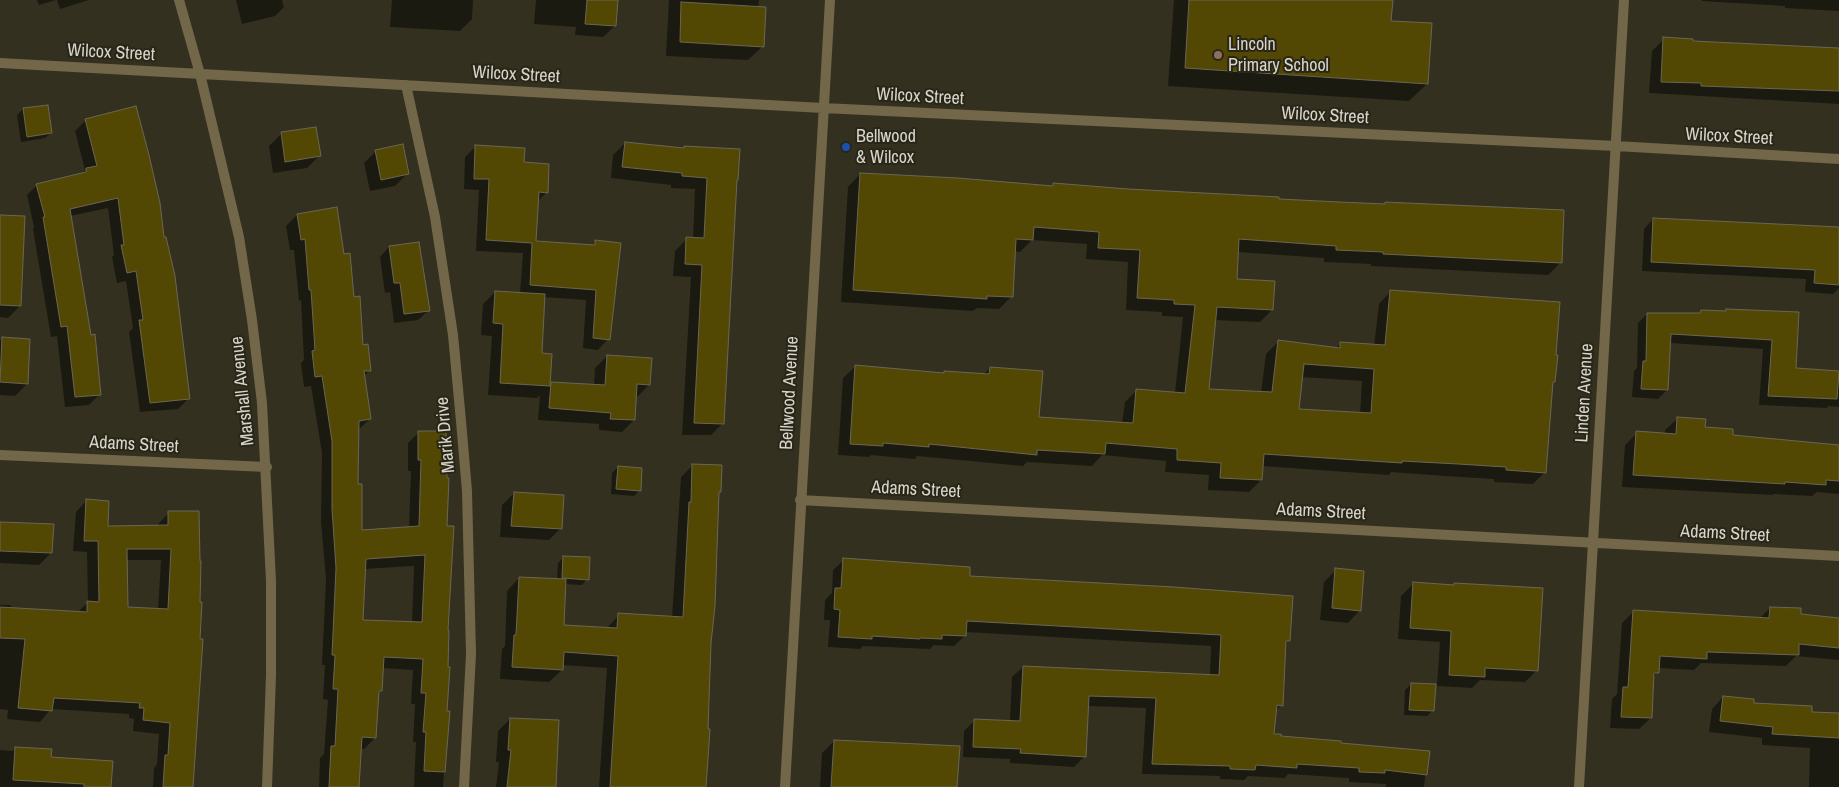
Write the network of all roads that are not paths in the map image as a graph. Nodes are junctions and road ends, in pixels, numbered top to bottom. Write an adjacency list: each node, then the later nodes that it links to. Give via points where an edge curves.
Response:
1 (179, 0): 5 (street, Marshall Avenue)
2 (830, 0): 7 (street, Bellwood Avenue)
3 (1624, 0): 8 (street, Linden Avenue)
4 (0, 63): 5 (street, Wilcox Street)
5 (200, 74): 6 (street, Wilcox Street); 11 (street, Marshall Avenue, via 238,237 252,320)
6 (406, 85): 7 (street, Wilcox Street); 16 (street, Marik Drive, via 435,217 462,421 471,654)
7 (823, 108): 8 (street, Wilcox Street); 12 (street, Bellwood Avenue)
8 (1616, 146): 9 (street, Wilcox Street); 13 (street, Linden Avenue)
9 (1839, 159)
10 (0, 455): 11 (street, Adams Street)
11 (267, 468): 15 (street, Marshall Avenue, via 271,581)
12 (800, 500): 13 (street, Adams Street); 17 (street, Bellwood Avenue)
13 (1593, 543): 14 (street, Adams Street); 18 (street, Linden Avenue)
14 (1839, 556)
15 (267, 787)
16 (464, 787)
17 (785, 787)
18 (1579, 787)

